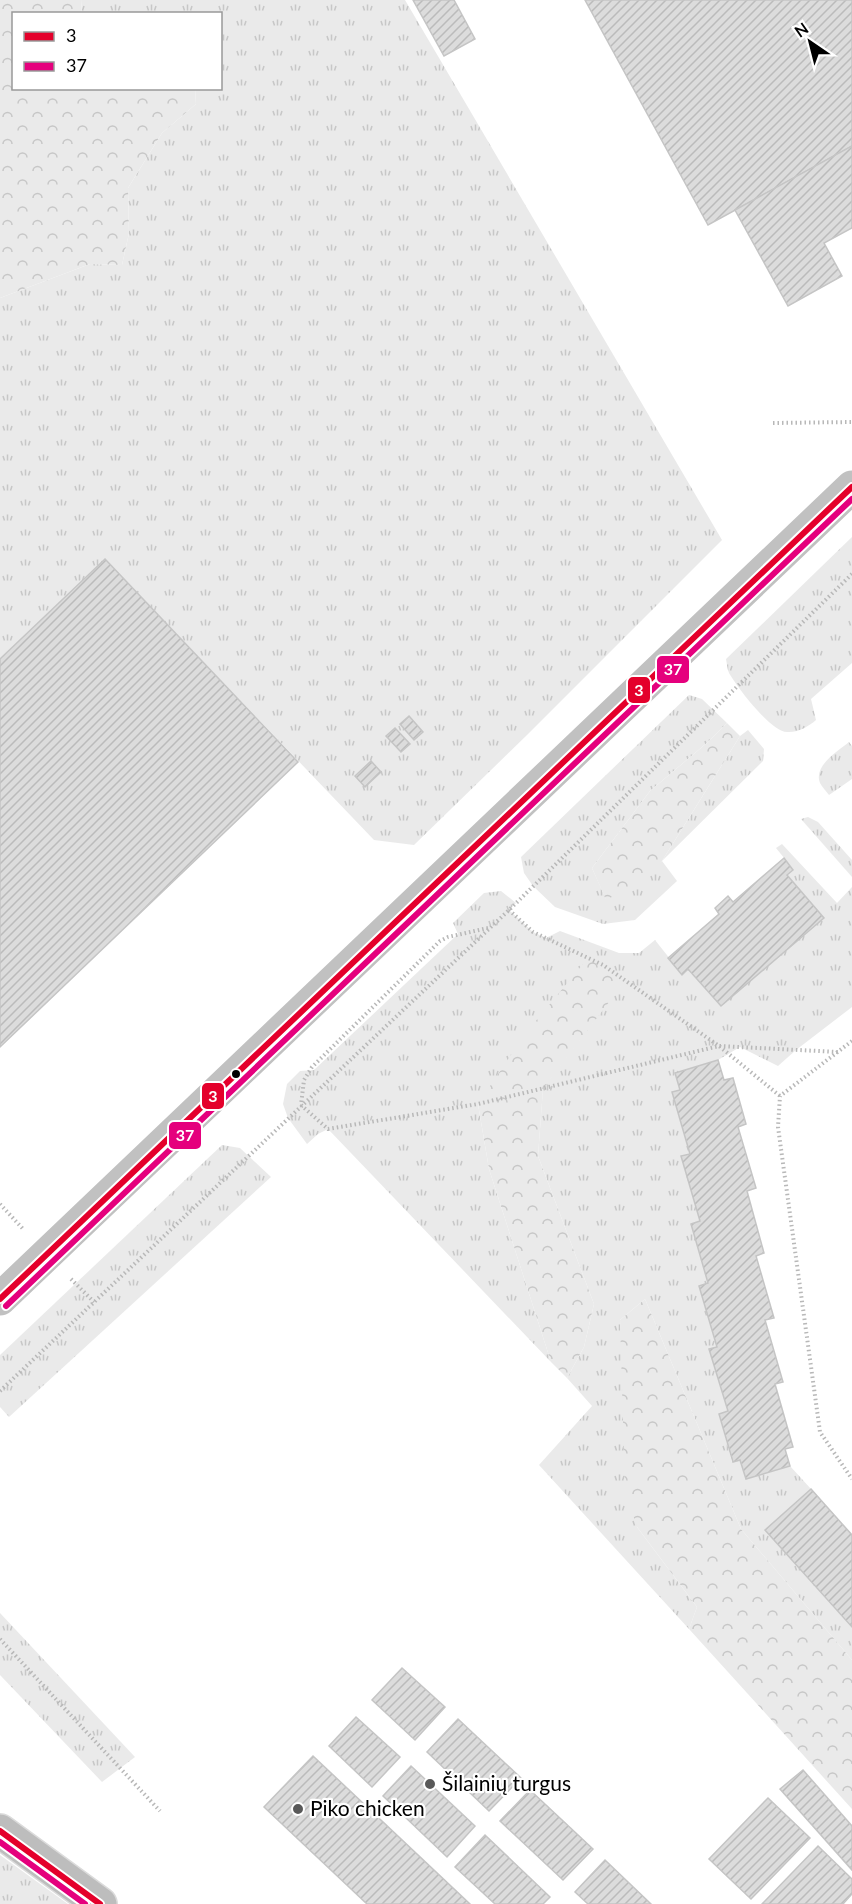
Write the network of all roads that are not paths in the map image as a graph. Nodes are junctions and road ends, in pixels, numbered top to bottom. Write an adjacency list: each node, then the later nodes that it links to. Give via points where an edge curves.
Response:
1 (852, 487): 2 (main road)
2 (0, 1299)
3 (0, 1831): 4 (main road)
4 (100, 1904)

